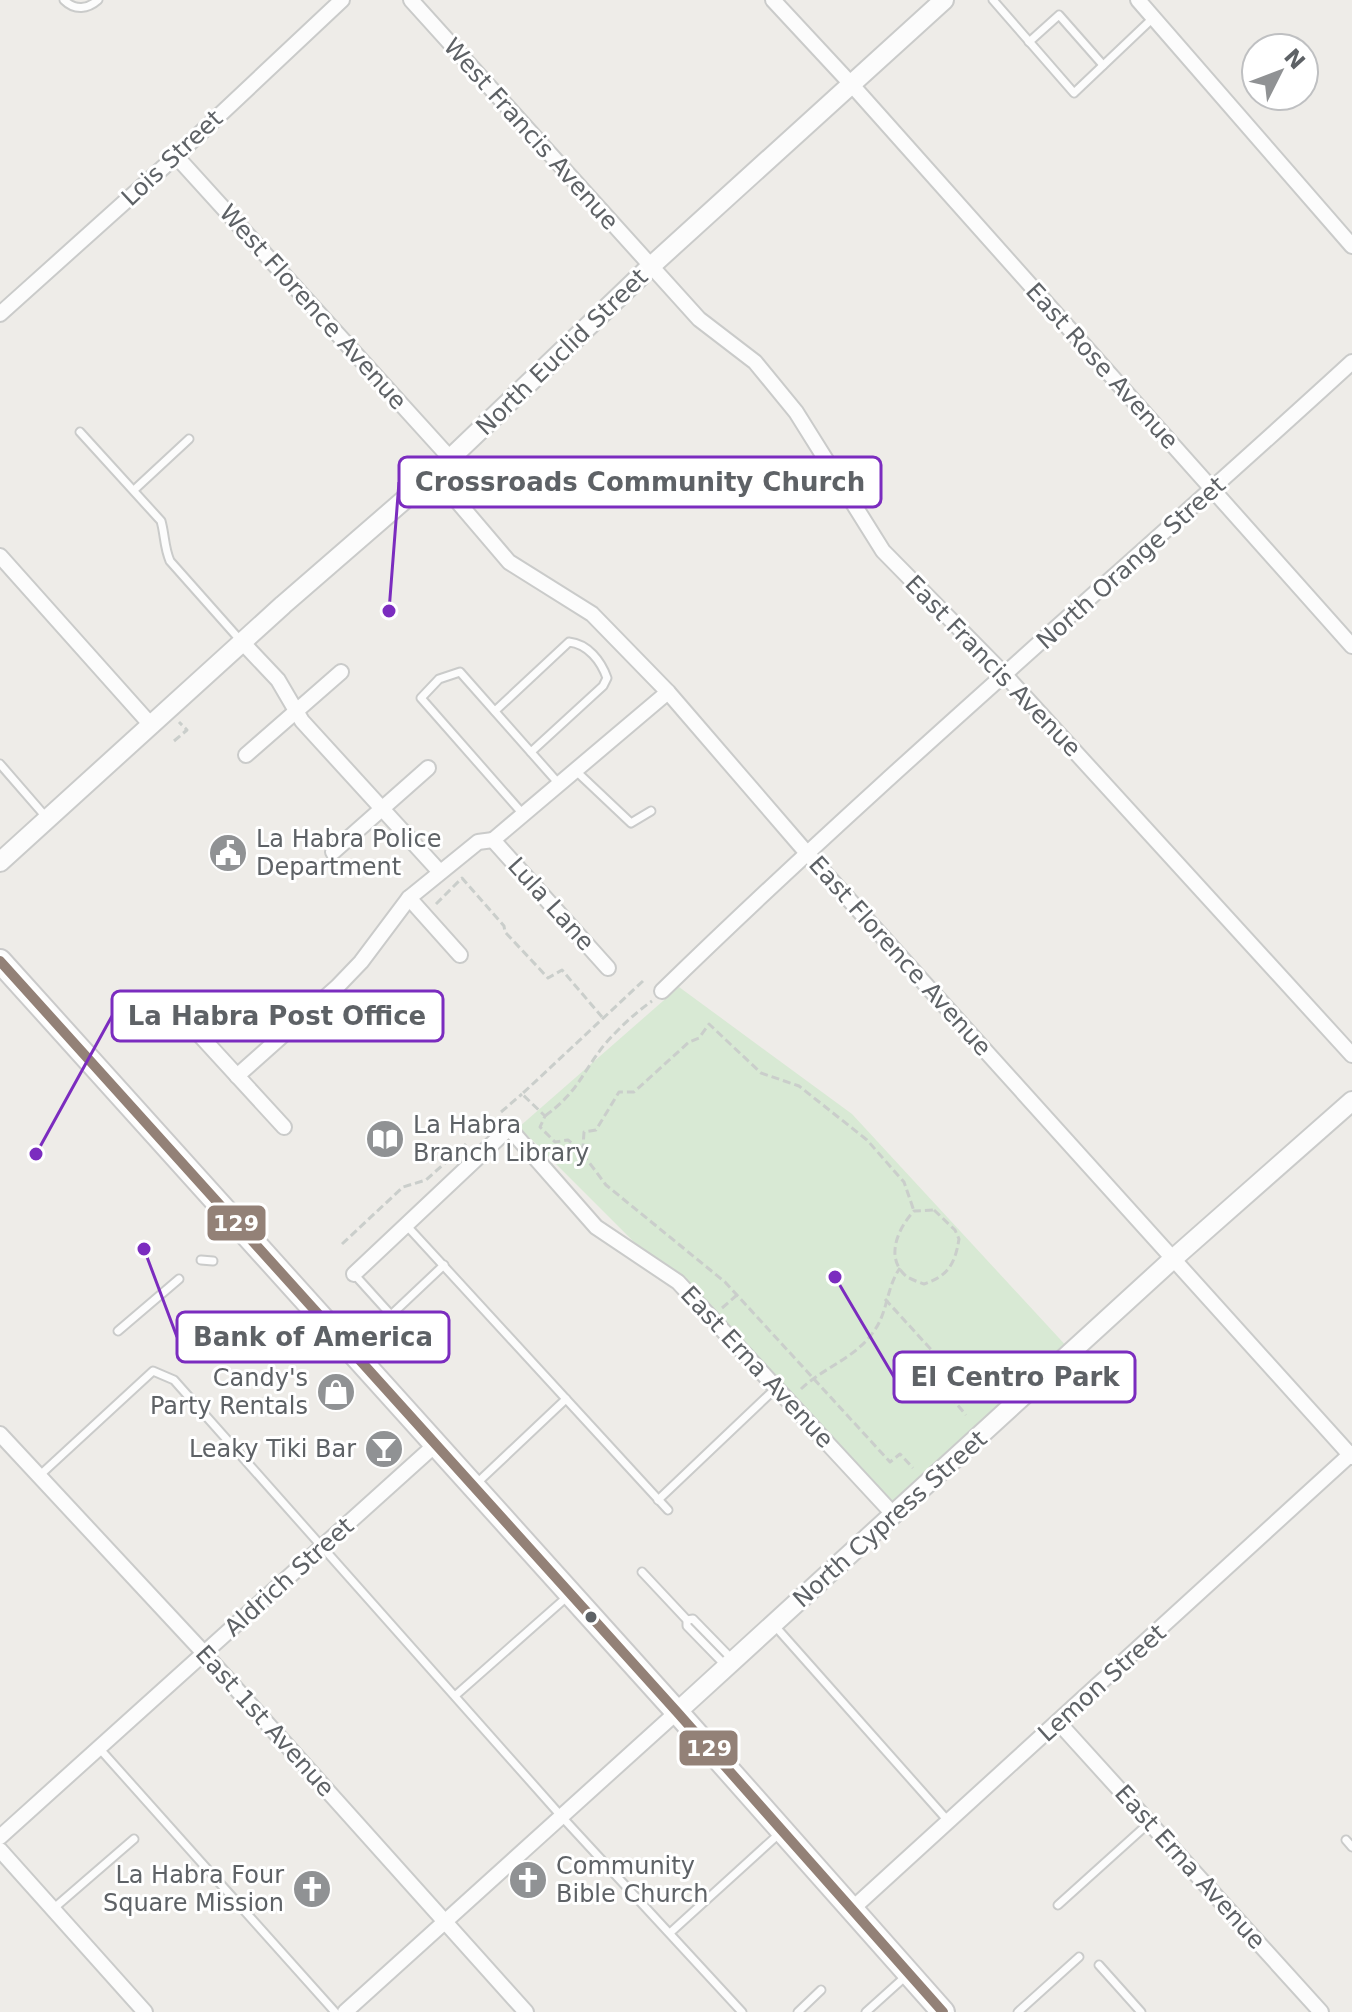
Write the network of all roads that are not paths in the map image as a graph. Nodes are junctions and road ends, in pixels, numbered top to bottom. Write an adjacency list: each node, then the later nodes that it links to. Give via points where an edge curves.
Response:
1 (64, 0): 2 (lane, via 77,8)
2 (98, 0)
3 (342, 0): 13 (street, Lois Street)
4 (411, 0): 15 (street, West Francis Avenue)
5 (773, 0): 12 (street, East Rose Avenue)
6 (944, 0): 12 (street, North Euclid Street)
7 (993, 0): 10 (lane)
8 (1138, 0): 9 (street)
9 (1153, 18): 11 (lane); 14 (street)
10 (1029, 42): 11 (lane, via 1059,15); 11 (lane, via 1074,93)
11 (1103, 65)
12 (852, 85): 15 (street, North Euclid Street); 23 (street, East Rose Avenue)
13 (176, 156): 16 (street, Lois Street); 20 (street, West Florence Avenue)
14 (1352, 246)
15 (650, 267): 20 (street, North Euclid Street); 28 (street, East Francis Avenue, via 699,319 755,362 796,412 883,551)
16 (0, 314)
17 (1352, 362): 23 (street, North Orange Street)
18 (80, 432): 22 (lane)
19 (189, 439): 22 (lane)
20 (450, 458): 21 (street, North Euclid Street)
21 (434, 474): 25 (street, North Euclid Street); 29 (street, East Florence Avenue, via 509,562 592,614)
22 (134, 490): 25 (lane, via 161,521 170,561)
23 (1212, 490): 26 (street, East Rose Avenue); 28 (street, North Orange Street)
24 (0, 556): 32 (street)
25 (243, 643): 31 (street, via 278,680); 32 (street, North Euclid Street)
26 (1352, 646)
27 (341, 672): 31 (street)
28 (1005, 675): 45 (street, North Orange Street); 54 (street, East Francis Avenue)
29 (668, 692): 37 (street); 45 (street, East Florence Avenue)
30 (495, 711): 33 (lane); 33 (lane, via 569,642 598,661 607,678 603,686); 41 (lane, via 460,672 439,679 421,698)
31 (296, 712): 34 (street); 39 (street)
32 (151, 725): 42 (street, North Euclid Street)
33 (531, 752): 38 (lane)
34 (246, 755)
35 (0, 764): 42 (lane)
36 (428, 768): 39 (street)
37 (576, 771): 38 (street); 40 (lane, via 631,823)
38 (560, 785): 41 (street)
39 (382, 808): 44 (street); 47 (street)
40 (651, 811)
41 (524, 815): 43 (street)
42 (48, 818): 46 (street, North Euclid Street)
43 (493, 840): 47 (street, via 478,842); 51 (street, Lula Lane)
44 (333, 852)
45 (806, 852): 52 (street, North Orange Street); 59 (street, East Florence Avenue)
46 (0, 862)
47 (439, 871): 48 (street)
48 (409, 898): 49 (street); 55 (street, via 337,987)
49 (460, 955)
50 (0, 961): 67 (main road)
51 (608, 968)
52 (657, 996)
53 (196, 1031): 55 (street)
54 (1352, 1055)
55 (237, 1076): 57 (street)
56 (1352, 1101): 59 (street, North Cypress Street)
57 (284, 1127)
58 (407, 1226): 62 (lane); 63 (street); 68 (street, East Erna Avenue, via 509,1128 596,1227 678,1282)
59 (1174, 1258): 72 (street, East Florence Avenue); 77 (street, North Cypress Street)
60 (201, 1260): 61 (lane)
61 (213, 1261)
62 (444, 1265): 65 (lane); 69 (lane)
63 (354, 1274): 65 (lane)
64 (179, 1279): 66 (lane)
65 (391, 1315): 67 (lane)
66 (118, 1331)
67 (352, 1352): 71 (main road)
68 (776, 1388): 75 (lane); 77 (street, East Erna Avenue)
69 (566, 1399): 74 (lane); 75 (lane)
70 (0, 1434): 73 (street, East 1st Avenue)
71 (435, 1445): 74 (main road); 78 (street, Aldrich Street)
72 (1351, 1455): 86 (street, Lemon Street)
73 (39, 1476): 78 (lane, via 153,1371 174,1380); 82 (street, East 1st Avenue)
74 (473, 1487): 80 (main road)
75 (658, 1500): 76 (lane)
76 (668, 1510)
77 (894, 1515): 81 (street, North Cypress Street)
78 (323, 1548): 82 (street, Aldrich Street); 84 (lane)
79 (642, 1572): 83 (lane, via 687,1626)
80 (570, 1594): 84 (lane); 85 (main road)
81 (774, 1624): 83 (street, North Cypress Street); 89 (lane)
82 (203, 1652): 87 (street, Aldrich Street); 98 (street, East 1st Avenue)
83 (730, 1664): 85 (street, North Cypress Street)
84 (456, 1695): 88 (lane)
85 (677, 1712): 88 (street); 91 (main road)
86 (1059, 1723): 89 (street, Lemon Street); 90 (street, East Erna Avenue)
87 (99, 1748): 92 (street, Aldrich Street); 105 (lane)
88 (562, 1817): 98 (street); 99 (lane)
89 (949, 1822): 97 (street, Lemon Street)
90 (1149, 1823): 95 (lane); 114 (street, East Erna Avenue)
91 (782, 1832): 97 (main road); 99 (lane)
92 (0, 1837)
93 (134, 1839): 96 (lane)
94 (0, 1850): 96 (street)
95 (1058, 1905)
96 (53, 1909): 104 (street)
97 (851, 1910): 102 (main road)
98 (445, 1922): 106 (street); 107 (street, East 1st Avenue)
99 (671, 1932): 108 (lane)
100 (1079, 1957): 112 (lane)
101 (1099, 1965): 113 (lane)
102 (908, 1974): 110 (lane); 111 (main road)
103 (821, 1990): 109 (lane)
104 (145, 2012)
105 (335, 2012)
106 (345, 2012)
107 (526, 2012)
108 (742, 2012)
109 (798, 2012)
110 (866, 2012)
111 (943, 2012)
112 (1018, 2012)
113 (1141, 2012)
114 (1321, 2012)

